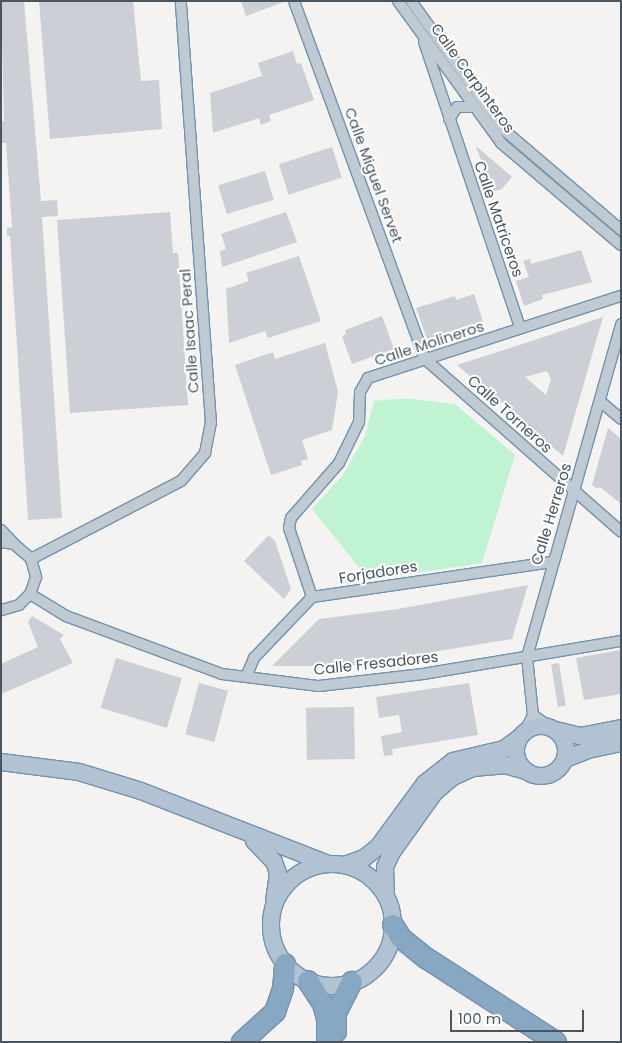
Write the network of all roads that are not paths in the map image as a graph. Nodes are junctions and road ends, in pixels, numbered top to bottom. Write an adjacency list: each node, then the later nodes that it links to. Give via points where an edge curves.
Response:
1 (181, 1): 21 (street, Calle Isaac Peral, via 211,422 205,453 181,481)
2 (294, 1): 13 (street, Calle Miguel Servet)
3 (398, 1): 5 (street, Calle Carpìnteros)
4 (411, 1): 8 (street, Calle Carpìnteros, via 504,130)
5 (421, 34): 6 (street, Calle Carpìnteros); 7 (street, Calle Matriceros)
6 (475, 108): 7 (street, via 456,108); 9 (street, Calle Carpìnteros, via 501,143)
7 (449, 119): 12 (street, Calle Matriceros)
8 (621, 230)
9 (621, 245)
10 (621, 296): 12 (street, Calle Molineros)
11 (621, 324): 14 (street, Calle Herreros)
12 (520, 328): 13 (street, Calle Molineros)
13 (425, 359): 16 (street, Calle Torneros); 24 (street, Calle Molineros, via 368,378 363,384 359,422 339,463 291,518 289,528)
14 (601, 402): 15 (street); 16 (street, Calle Herreros)
15 (621, 419)
16 (574, 490): 18 (street, Calle Torneros); 22 (street, Calle Herreros)
17 (1, 530): 20 (street)
18 (621, 532)
19 (1, 542): 20 (street)
20 (14, 544): 21 (street)
21 (31, 559): 23 (street, via 36,577)
22 (552, 562): 24 (street, Forjadores); 27 (street, Calle Herreros)
23 (30, 594): 25 (street, via 19,605); 28 (street, Calle Fresadores, via 66,616 222,674)
24 (312, 597): 28 (street, via 254,658)
25 (1, 610)
26 (621, 641): 27 (street, Calle Fresadores)
27 (527, 657): 28 (street, Calle Fresadores, via 319,686); 29 (street, Calle Herreros)
28 (246, 677)
29 (533, 715): 30 (street); 32 (street)
30 (552, 728): 31 (main road, via 580,736); 32 (main road, via 532,727); 34 (main road, via 564,740)
31 (621, 728)
32 (522, 734): 36 (main road, via 516,756); 39 (main road, via 504,749 453,761 425,783 378,848 364,858)
33 (621, 743): 34 (main road)
34 (565, 759): 36 (main road, via 557,770 545,776)
35 (1, 762): 37 (main road, via 79,772 141,791)
36 (526, 771): 40 (main road, via 506,765 473,768 452,777 435,792 388,860 384,878)
37 (245, 833): 38 (main road); 41 (main road, via 274,862 278,873)
38 (328, 864): 39 (main road); 41 (main road, via 310,868 293,877 281,890)
39 (344, 865): 40 (main road, via 361,871)
40 (386, 896): 42 (main road)
41 (273, 907): 43 (main road, via 272,937)
42 (393, 925): 45 (main road, via 390,944 382,960 368,974); 50 (highway, via 401,938 426,958)
43 (285, 964): 44 (main road); 47 (highway, via 278,1006)
44 (308, 981): 45 (main road, via 330,986); 46 (highway)
45 (352, 982): 46 (highway)
46 (331, 1016): 48 (highway); 49 (highway)
47 (242, 1042)
48 (327, 1042)
49 (336, 1042)
50 (556, 1042)

